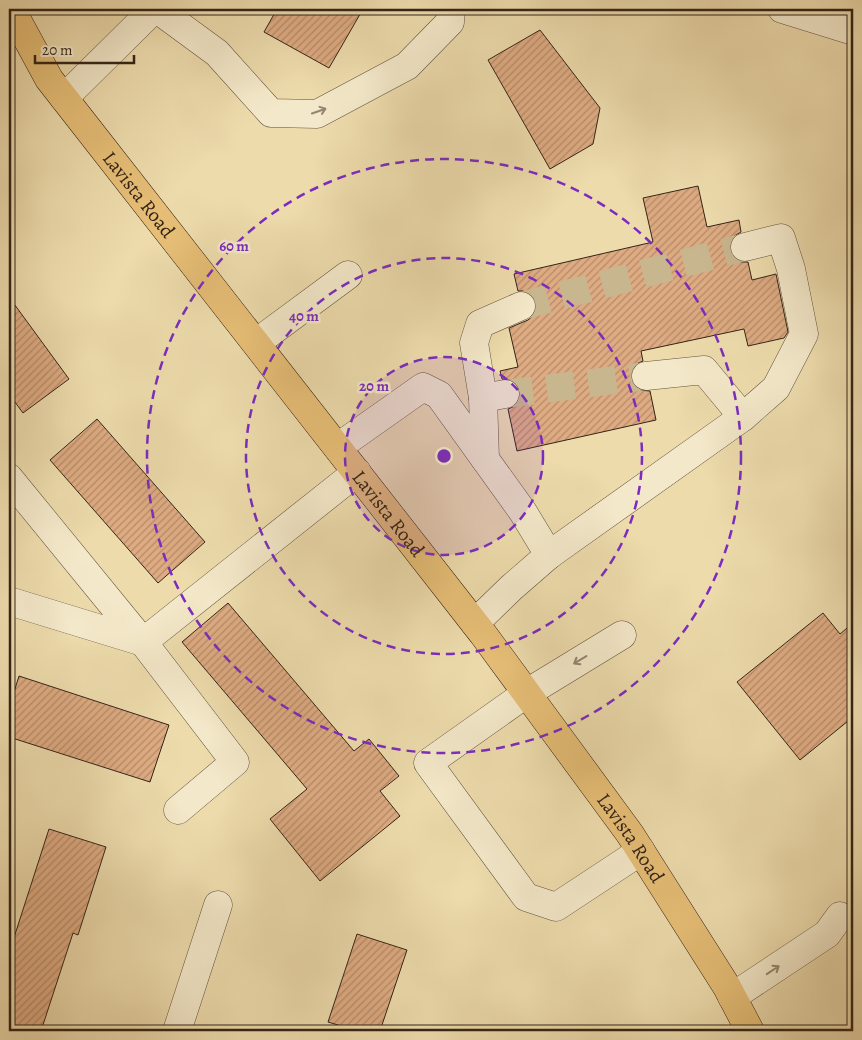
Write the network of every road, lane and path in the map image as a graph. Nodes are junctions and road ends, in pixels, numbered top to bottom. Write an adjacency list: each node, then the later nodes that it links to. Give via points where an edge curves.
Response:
1 (11, 9): 6 (main road, Lavista Road, via 49,79)
2 (156, 9): 3 (street, one-way to 3, via 217,53 271,113 317,114 407,66 450,22); 6 (street)
3 (451, 9)
4 (782, 9): 5 (street)
5 (853, 32)
6 (64, 98): 10 (main road, Lavista Road)
7 (745, 247): 12 (street, via 781,238 791,269 804,334 776,388)
8 (348, 275): 10 (street)
9 (521, 306): 14 (street, via 480,324 474,343 494,396)
10 (256, 343): 13 (main road, Lavista Road)
11 (646, 376): 12 (street, via 704,370)
12 (743, 417): 17 (street)
13 (338, 447): 14 (street, via 423,388 439,395); 15 (main road, Lavista Road)
14 (485, 459): 17 (street)
15 (357, 472): 19 (main road, Lavista Road); 21 (street)
16 (9, 478): 21 (street)
17 (549, 555): 19 (street)
18 (9, 600): 21 (street)
19 (475, 623): 22 (main road, Lavista Road)
20 (622, 635): 22 (street, one-way to 22)
21 (143, 642): 23 (street, via 235,762)
22 (527, 693): 24 (main road, Lavista Road); 24 (street, via 428,763 526,897 556,907)
23 (178, 810)
24 (640, 851): 27 (main road, Lavista Road)
25 (218, 905): 28 (street)
26 (840, 916): 27 (street, one-way to 26, via 827,934)
27 (732, 997): 29 (main road, Lavista Road)
28 (177, 1031)
29 (750, 1031)

